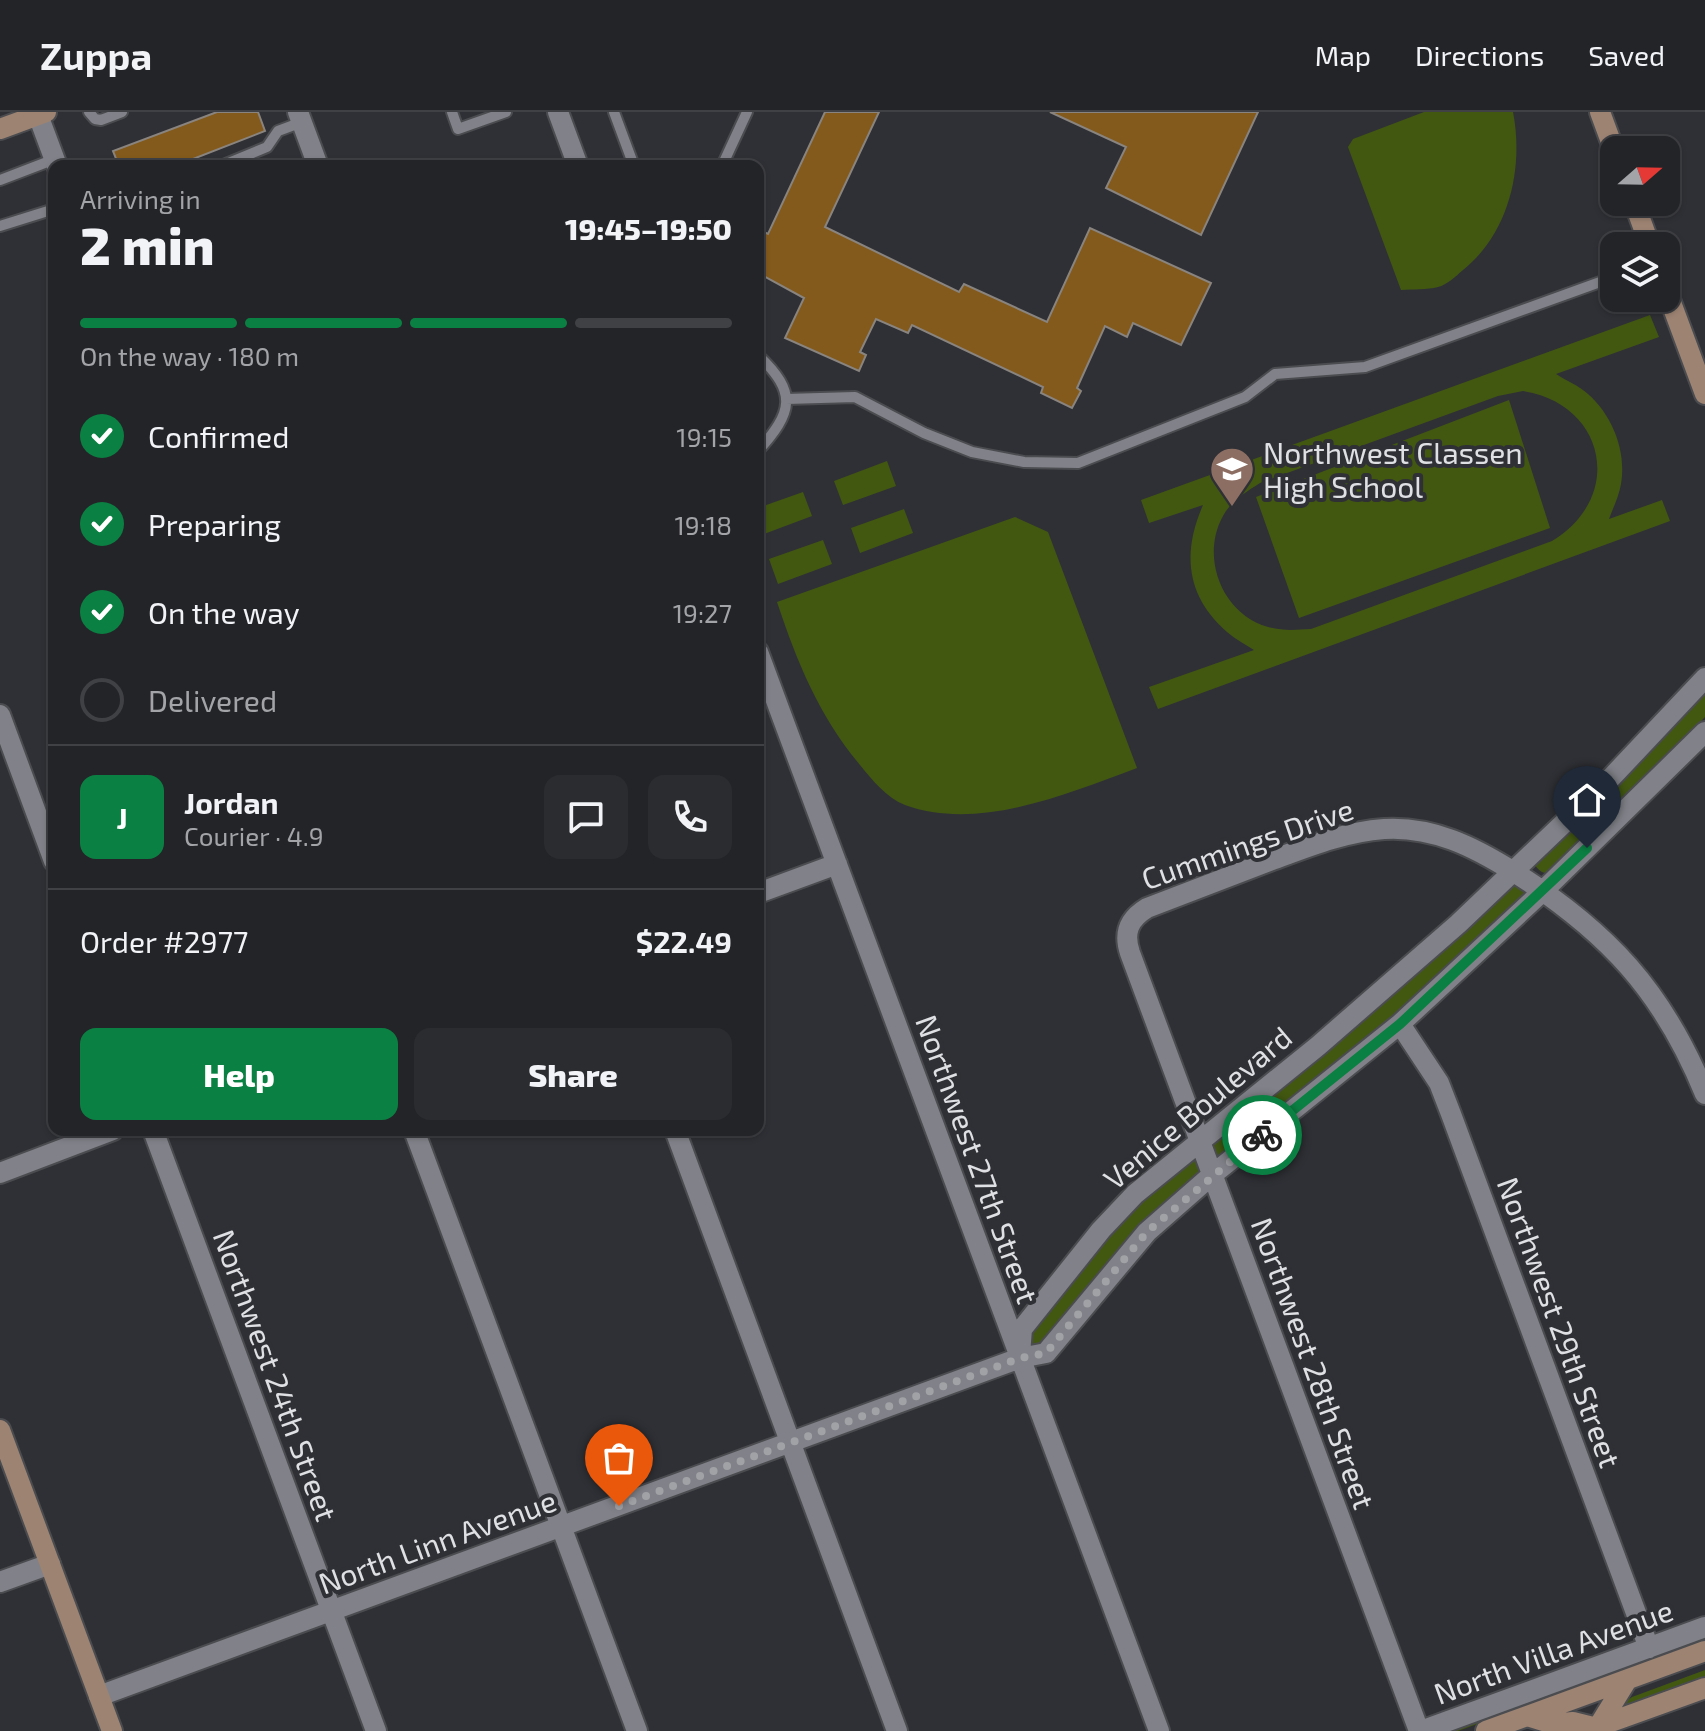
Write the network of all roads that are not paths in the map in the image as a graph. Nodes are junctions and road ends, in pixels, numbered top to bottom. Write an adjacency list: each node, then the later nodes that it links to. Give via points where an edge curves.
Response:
1 (89, 112): 2 (lane, via 101,120)
2 (122, 112)
3 (452, 112): 4 (lane, via 458,129)
4 (506, 112)
5 (614, 112): 17 (lane)
6 (747, 112): 18 (lane)
7 (1600, 112): 12 (main road)
8 (42, 113): 11 (main road); 13 (street)
9 (563, 113): 16 (street)
10 (300, 117): 14 (lane, via 278,131 267,147); 15 (street)
11 (0, 129)
12 (1609, 136)
13 (55, 160)
14 (236, 160)
15 (316, 160)
16 (576, 160)
17 (632, 160)
18 (725, 160)
19 (48, 165): 20 (lane)
20 (0, 180)
21 (48, 211): 22 (lane)
22 (0, 226)
23 (1600, 282): 27 (lane, via 1365,367 1275,374 1245,397 1078,463 1024,462 972,452 855,397)
24 (1675, 312): 26 (main road)
25 (764, 361): 27 (lane, via 775,371)
26 (1705, 394)
27 (786, 399): 28 (lane, via 784,418)
28 (764, 443)
29 (764, 668): 34 (street, Northwest 27th Street)
30 (1705, 678): 35 (street, Venice Boulevard, via 1608,781)
31 (0, 715): 33 (street)
32 (1705, 732): 37 (street, Venice Boulevard)
33 (48, 845)
34 (837, 864): 36 (street); 48 (street, Northwest 27th Street)
35 (1512, 871): 37 (street, Cummings Drive); 38 (street, Cummings Drive, via 1471,846 1434,833 1355,833 1147,908); 45 (street, Venice Boulevard, via 1318,1046)
36 (764, 891)
37 (1543, 891): 39 (street, Venice Boulevard); 40 (street, Cummings Drive, via 1603,938 1644,984 1670,1021)
38 (1129, 925): 45 (street, Northwest 28th Street, via 1127,943)
39 (1400, 1024): 47 (street, Venice Boulevard); 56 (street, Northwest 29th Street, via 1432,1071 1451,1114)
40 (1705, 1094)
41 (97, 1136): 46 (street)
42 (155, 1136): 54 (street, Northwest 24th Street)
43 (416, 1136): 51 (street)
44 (677, 1136): 50 (street)
45 (1200, 1140): 47 (street, Northwest 28th Street); 48 (street, Venice Boulevard, via 1101,1230 1022,1329)
46 (0, 1173)
47 (1212, 1175): 48 (street, Venice Boulevard, via 1147,1232 1046,1353); 68 (street, Northwest 28th Street)
48 (1020, 1358): 50 (street, North Linn Avenue); 67 (street, Northwest 27th Street)
49 (0, 1430): 52 (main road)
50 (791, 1443): 51 (street, North Linn Avenue); 66 (street)
51 (561, 1527): 54 (street, North Linn Avenue); 65 (street)
52 (50, 1564): 53 (street); 60 (main road)
53 (0, 1582)
54 (331, 1612): 60 (street, North Linn Avenue); 64 (street, Northwest 24th Street)
55 (1705, 1627): 56 (street, North Villa Avenue)
56 (1649, 1648): 68 (street, North Villa Avenue)
57 (1705, 1651): 58 (main road, North Villa Avenue)
58 (1627, 1680): 61 (main road, North Villa Avenue); 62 (main road)
59 (1705, 1688): 62 (main road)
60 (99, 1696): 63 (main road)
61 (1527, 1716): 62 (main road); 69 (main road, North Villa Avenue)
62 (1597, 1730)
63 (112, 1731)
64 (376, 1731)
65 (637, 1731)
66 (897, 1731)
67 (1159, 1731)
68 (1420, 1731)
69 (1486, 1731)

